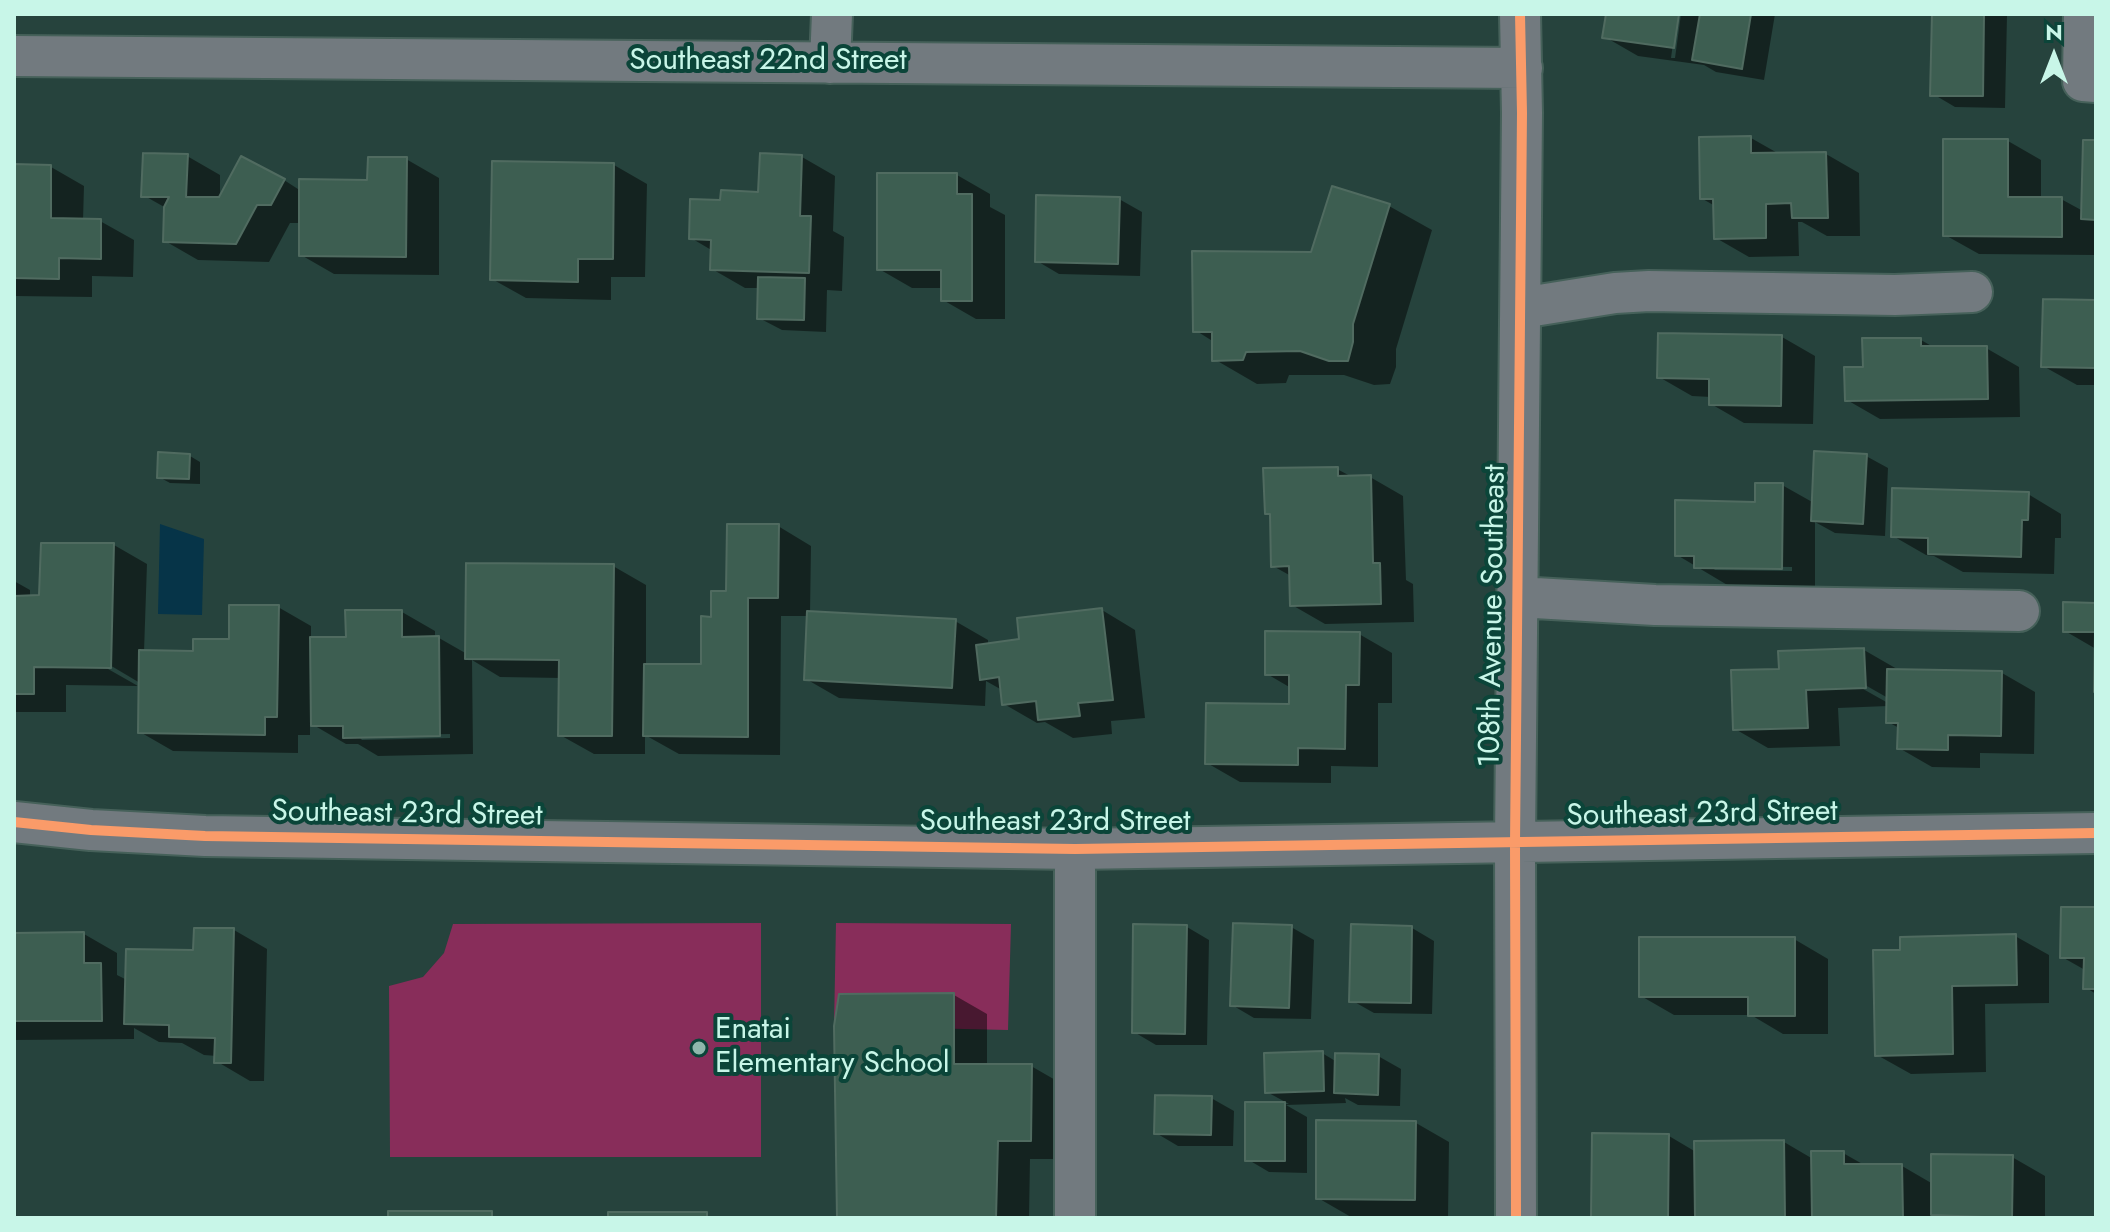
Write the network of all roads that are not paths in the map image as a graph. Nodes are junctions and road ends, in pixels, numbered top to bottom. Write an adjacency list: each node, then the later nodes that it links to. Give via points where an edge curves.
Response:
1 (832, 14): 5 (street)
2 (1520, 14): 6 (street, 108th Avenue Southeast)
3 (2084, 14): 7 (street)
4 (14, 56): 5 (street, Southeast 22nd Street)
5 (830, 63): 6 (street, Southeast 22nd Street)
6 (1522, 68): 9 (street, 108th Avenue Southeast)
7 (2090, 82)
8 (1972, 292): 9 (street, via 1649,291)
9 (1521, 308): 10 (street, 108th Avenue Southeast)
10 (1518, 597): 11 (street, via 1655,605); 14 (street, 108th Avenue Southeast)
11 (2019, 611)
12 (14, 822): 15 (street, Southeast 23rd Street, via 205,836)
13 (2096, 833): 14 (street, Southeast 23rd Street)
14 (1515, 842): 15 (street, Southeast 23rd Street); 17 (street, 108th Avenue Southeast)
15 (1075, 849): 16 (street)
16 (1075, 1218)
17 (1516, 1218)

